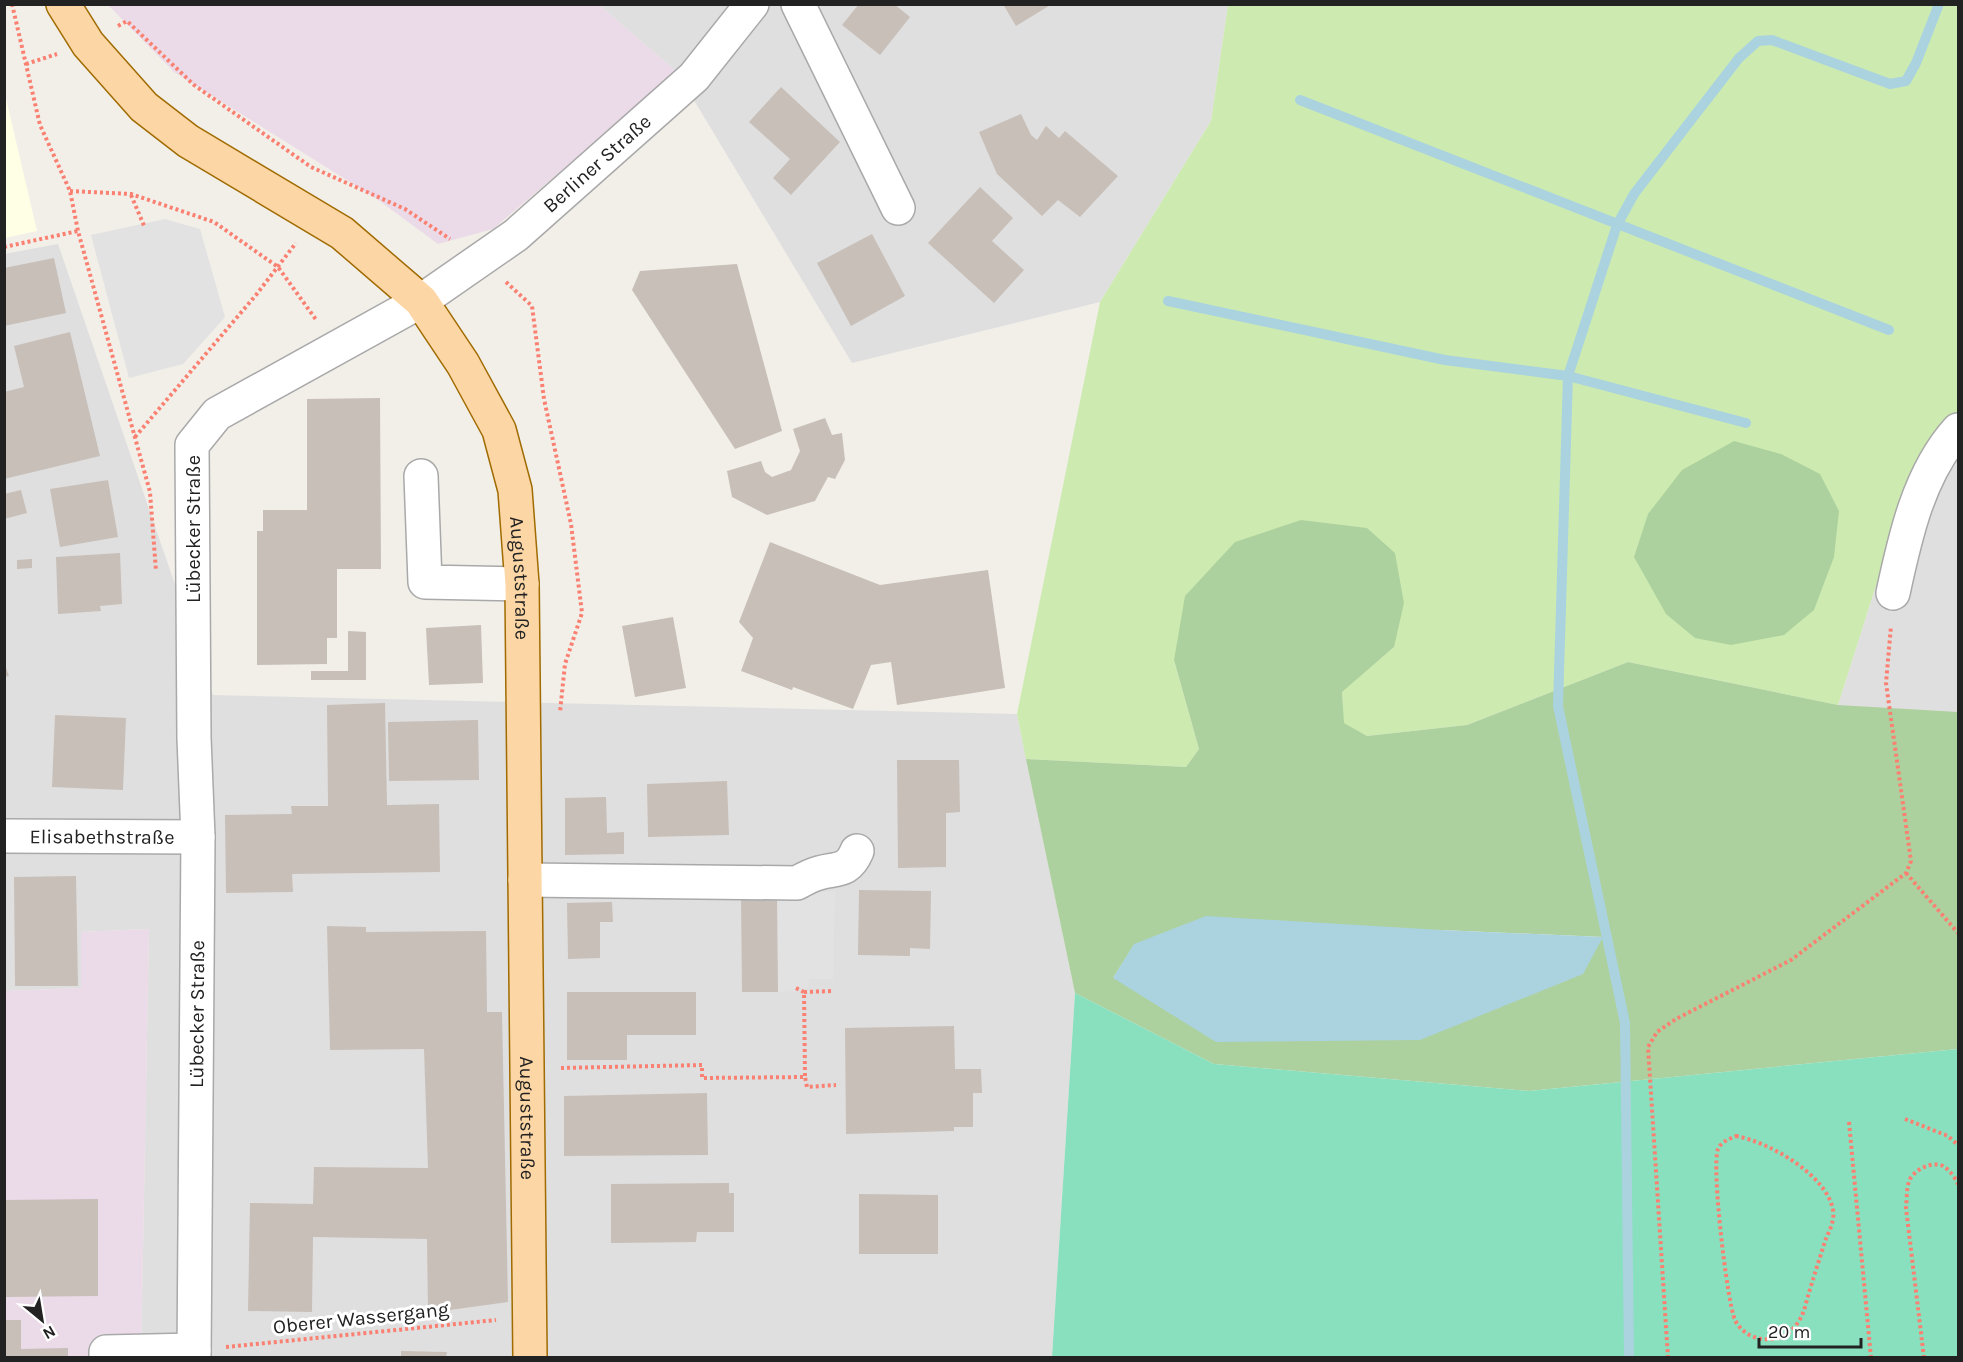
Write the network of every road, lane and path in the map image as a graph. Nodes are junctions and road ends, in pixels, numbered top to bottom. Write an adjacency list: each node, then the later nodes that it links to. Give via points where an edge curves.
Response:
1 (12, 4): 6 (path)
2 (63, 4): 5 (main road)
3 (752, 4): 14 (street, Berliner Straße, via 694,76 516,235)
4 (798, 4): 9 (street)
5 (88, 44): 6 (path); 10 (main road, via 144,107 188,141); 14 (path, via 127,21 194,85 311,167 405,209)
6 (26, 64): 7 (path, via 40,125)
7 (70, 191): 8 (path); 12 (path)
8 (131, 194): 11 (path); 15 (path, via 214,222)
9 (898, 208)
10 (316, 216): 15 (path); 16 (main road, via 342,233)
11 (145, 228)
12 (78, 231): 13 (path); 19 (path)
13 (4, 247)
14 (481, 260): 16 (street, Berliner Straße); 24 (path, via 532,306 544,399 571,524 582,613 565,664)
15 (278, 267): 17 (path); 19 (path)
16 (422, 301): 17 (street, Lübecker Straße); 22 (main road, Auguststraße, via 499,430 515,490)
17 (336, 347): 26 (street, Lübecker Straße, via 217,414 192,445)
18 (1959, 430): 23 (street, via 1949,440 1921,491 1904,541)
19 (135, 437): 21 (path, via 150,492)
20 (421, 476): 22 (street, via 425,582)
21 (156, 575)
22 (522, 584): 29 (main road, Auguststraße)
23 (1893, 593): 28 (path, via 1886,683 1911,861)
24 (559, 718)
25 (4, 836): 26 (street, Elisabethstraße)
26 (198, 837): 43 (street, Lübecker Straße)
27 (857, 851): 29 (street, via 852,863 845,867 796,883)
28 (1906, 873): 30 (path); 46 (path, via 1791,960 1676,1019 1657,1032 1648,1047)
29 (525, 880): 34 (main road, Auguststraße)
30 (1959, 933)
31 (796, 988): 33 (path)
32 (833, 991): 33 (path)
33 (804, 992): 35 (path)
34 (527, 1068): 35 (path, via 702,1065 702,1078); 41 (main road, Auguststraße)
35 (805, 1077): 36 (path, via 807,1087)
36 (836, 1085)
37 (1905, 1119): 39 (path, via 1948,1136)
38 (1849, 1122): 47 (path)
39 (1959, 1145)
40 (1959, 1184): 48 (path, via 1950,1172 1935,1165 1916,1172 1910,1180 1906,1208)
41 (530, 1316): 43 (path, Oberer Wassergang); 45 (main road, Auguststraße)
42 (1779, 1338): 42 (path, via 1788,1334 1801,1318 1833,1210 1824,1191 1803,1168 1763,1144 1736,1136 1718,1148 1716,1158 1730,1303 1736,1322 1751,1337)
43 (194, 1354): 44 (street, via 106,1352)
44 (106, 1358)
45 (530, 1358)
46 (1668, 1358)
47 (1871, 1358)
48 (1924, 1358)

